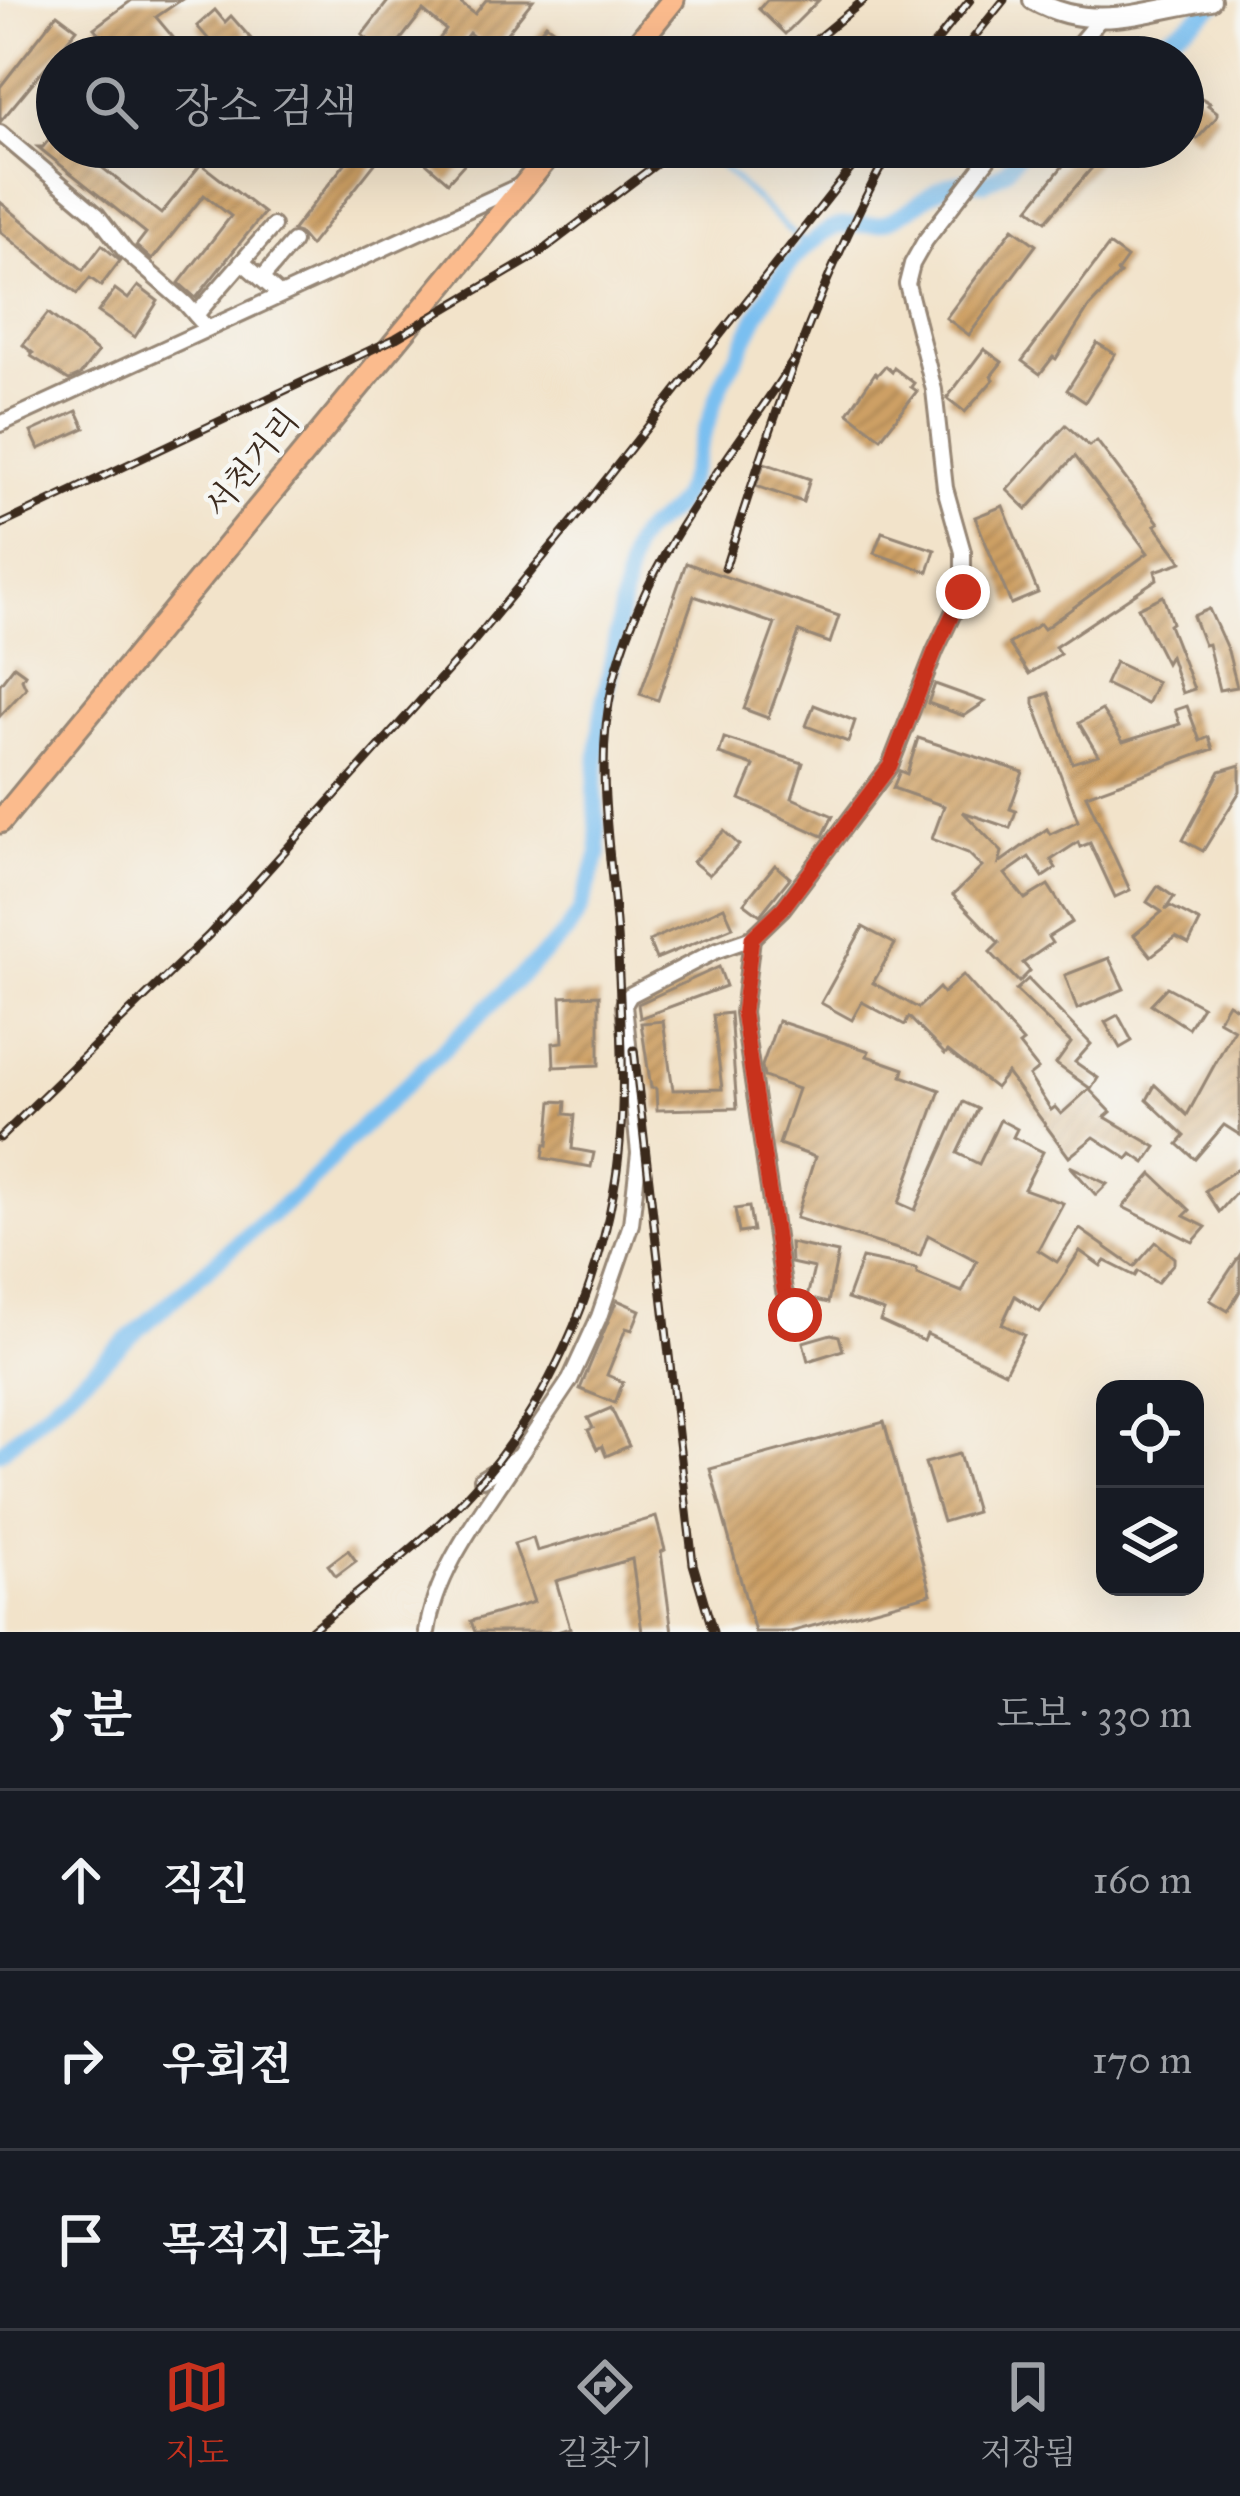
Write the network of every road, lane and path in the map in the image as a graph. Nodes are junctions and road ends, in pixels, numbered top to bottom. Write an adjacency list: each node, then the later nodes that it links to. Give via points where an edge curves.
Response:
1 (673, 0): 6 (main road)
2 (1033, 0): 5 (street)
3 (1118, 0): 5 (street)
4 (1210, 0): 5 (street)
5 (1099, 20): 7 (street)
6 (645, 36)
7 (1086, 36)
8 (0, 134): 9 (street)
9 (36, 164)
10 (41, 168): 21 (street)
11 (539, 168): 13 (main road, 서천거리)
12 (982, 168): 25 (street, via 925,241 907,284 934,390 963,592 890,766)
13 (529, 181): 20 (street); 24 (main road, 서천거리)
14 (273, 226): 15 (street)
15 (261, 240): 17 (street); 18 (street)
16 (293, 242): 17 (street)
17 (281, 255): 19 (street)
18 (242, 262): 19 (street); 21 (street)
19 (262, 278): 20 (street)
20 (278, 293): 22 (street)
21 (196, 315): 22 (street)
22 (207, 328): 23 (street)
23 (0, 424)
24 (0, 822)
25 (752, 938): 26 (street, via 743,1013 784,1291); 27 (street, via 630,995 624,1005 639,1153 631,1224 570,1380)
26 (795, 1315)
27 (519, 1456): 28 (street); 29 (street, via 441,1582)
28 (482, 1479)
29 (427, 1632)

